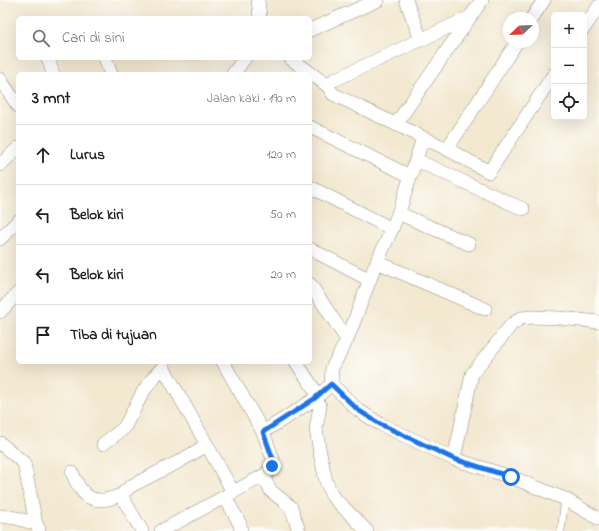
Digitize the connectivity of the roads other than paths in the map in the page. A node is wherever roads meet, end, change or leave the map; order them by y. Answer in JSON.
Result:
{"nodes":[{"id":1,"x":258,"y":0,"type":"edge"},
{"id":2,"x":378,"y":0,"type":"edge"},
{"id":3,"x":406,"y":0,"type":"edge"},
{"id":4,"x":482,"y":0,"type":"edge"},
{"id":5,"x":544,"y":0,"type":"edge"},
{"id":6,"x":599,"y":6,"type":"edge"},
{"id":7,"x":536,"y":12,"type":"edge"},
{"id":8,"x":260,"y":16,"type":"edge"},
{"id":9,"x":470,"y":17,"type":"junction"},
{"id":10,"x":587,"y":24,"type":"edge"},
{"id":11,"x":312,"y":29,"type":"edge"},
{"id":12,"x":421,"y":40,"type":"junction"},
{"id":13,"x":512,"y":48,"type":"edge"},
{"id":14,"x":49,"y":60,"type":"edge"},
{"id":15,"x":106,"y":60,"type":"edge"},
{"id":16,"x":244,"y":60,"type":"edge"},
{"id":17,"x":293,"y":60,"type":"edge"},
{"id":18,"x":52,"y":72,"type":"edge"},
{"id":19,"x":110,"y":72,"type":"edge"},
{"id":20,"x":234,"y":72,"type":"edge"},
{"id":21,"x":309,"y":72,"type":"edge"},
{"id":22,"x":312,"y":74,"type":"edge"},
{"id":23,"x":0,"y":79,"type":"edge"},
{"id":24,"x":551,"y":79,"type":"edge"},
{"id":25,"x":328,"y":86,"type":"junction"},
{"id":26,"x":16,"y":103,"type":"edge"},
{"id":27,"x":396,"y":124,"type":"junction"},
{"id":28,"x":312,"y":128,"type":"edge"},
{"id":29,"x":423,"y":138,"type":"junction"},
{"id":30,"x":16,"y":149,"type":"edge"},
{"id":31,"x":447,"y":149,"type":"junction"},
{"id":32,"x":16,"y":150,"type":"edge"},
{"id":33,"x":0,"y":155,"type":"edge"},
{"id":34,"x":416,"y":160,"type":"junction"},
{"id":35,"x":0,"y":165,"type":"edge"},
{"id":36,"x":410,"y":176,"type":"junction"},
{"id":37,"x":312,"y":188,"type":"edge"},
{"id":38,"x":523,"y":209,"type":"dead end"},
{"id":39,"x":398,"y":213,"type":"junction"},
{"id":40,"x":16,"y":223,"type":"edge"},
{"id":41,"x":392,"y":229,"type":"junction"},
{"id":42,"x":0,"y":239,"type":"edge"},
{"id":43,"x":469,"y":244,"type":"dead end"},
{"id":44,"x":312,"y":250,"type":"edge"},
{"id":45,"x":377,"y":262,"type":"junction"},
{"id":46,"x":370,"y":280,"type":"junction"},
{"id":47,"x":312,"y":287,"type":"edge"},
{"id":48,"x":16,"y":295,"type":"edge"},
{"id":49,"x":485,"y":309,"type":"dead end"},
{"id":50,"x":0,"y":312,"type":"edge"},
{"id":51,"x":599,"y":322,"type":"edge"},
{"id":52,"x":347,"y":340,"type":"junction"},
{"id":53,"x":224,"y":364,"type":"edge"},
{"id":54,"x":297,"y":364,"type":"edge"},
{"id":55,"x":331,"y":384,"type":"junction"},
{"id":56,"x":316,"y":397,"type":"junction"},
{"id":57,"x":263,"y":432,"type":"junction"},
{"id":58,"x":0,"y":443,"type":"edge"},
{"id":59,"x":103,"y":444,"type":"dead end"},
{"id":60,"x":207,"y":445,"type":"junction"},
{"id":61,"x":454,"y":459,"type":"junction"},
{"id":62,"x":72,"y":472,"type":"dead end"},
{"id":63,"x":263,"y":476,"type":"junction"},
{"id":64,"x":229,"y":494,"type":"junction"},
{"id":65,"x":121,"y":495,"type":"junction"},
{"id":66,"x":565,"y":499,"type":"junction"},
{"id":67,"x":0,"y":516,"type":"edge"},
{"id":68,"x":599,"y":519,"type":"edge"},
{"id":69,"x":38,"y":528,"type":"edge"},
{"id":70,"x":142,"y":531,"type":"edge"},
{"id":71,"x":161,"y":531,"type":"edge"},
{"id":72,"x":241,"y":531,"type":"edge"},
{"id":73,"x":299,"y":531,"type":"edge"},
{"id":74,"x":367,"y":531,"type":"edge"},
{"id":75,"x":561,"y":531,"type":"edge"}],
"edges":[{"from":1,"to":8,"type":"street"},
{"from":2,"to":11,"type":"street"},
{"from":3,"to":12,"type":"street"},
{"from":4,"to":9,"type":"street"},
{"from":5,"to":7,"type":"street"},
{"from":6,"to":10,"type":"street"},
{"from":9,"to":12,"type":"street"},
{"from":9,"to":27,"type":"street"},
{"from":12,"to":25,"type":"street"},
{"from":13,"to":31,"type":"street"},
{"from":14,"to":18,"type":"street"},
{"from":15,"to":19,"type":"street"},
{"from":16,"to":20,"type":"street"},
{"from":17,"to":21,"type":"street"},
{"from":22,"to":25,"type":"street"},
{"from":23,"to":26,"type":"street"},
{"from":24,"to":31,"type":"street"},
{"from":25,"to":27,"type":"street"},
{"from":27,"to":29,"type":"street"},
{"from":28,"to":36,"type":"street"},
{"from":29,"to":31,"type":"street"},
{"from":29,"to":34,"type":"street"},
{"from":30,"to":33,"type":"street"},
{"from":32,"to":35,"type":"street"},
{"from":34,"to":36,"type":"street"},
{"from":34,"to":38,"type":"street"},
{"from":36,"to":39,"type":"street"},
{"from":37,"to":41,"type":"street"},
{"from":39,"to":41,"type":"street"},
{"from":39,"to":43,"type":"street"},
{"from":40,"to":42,"type":"street"},
{"from":41,"to":45,"type":"street"},
{"from":44,"to":46,"type":"street"},
{"from":45,"to":46,"type":"street"},
{"from":45,"to":49,"type":"street"},
{"from":46,"to":52,"type":"street"},
{"from":47,"to":52,"type":"street"},
{"from":48,"to":50,"type":"street"},
{"from":51,"to":61,"type":"street"},
{"from":52,"to":55,"type":"street"},
{"from":53,"to":57,"type":"street"},
{"from":54,"to":56,"type":"street"},
{"from":55,"to":56,"type":"street"},
{"from":55,"to":61,"type":"street"},
{"from":56,"to":57,"type":"street"},
{"from":56,"to":74,"type":"street"},
{"from":57,"to":63,"type":"street"},
{"from":58,"to":69,"type":"street"},
{"from":59,"to":60,"type":"street"},
{"from":60,"to":64,"type":"street"},
{"from":60,"to":65,"type":"street"},
{"from":61,"to":66,"type":"street"},
{"from":62,"to":65,"type":"street"},
{"from":63,"to":64,"type":"street"},
{"from":63,"to":73,"type":"street"},
{"from":64,"to":71,"type":"street"},
{"from":64,"to":72,"type":"street"},
{"from":65,"to":70,"type":"street"},
{"from":66,"to":68,"type":"street"},
{"from":66,"to":75,"type":"lane"},
{"from":67,"to":69,"type":"street"}]}
